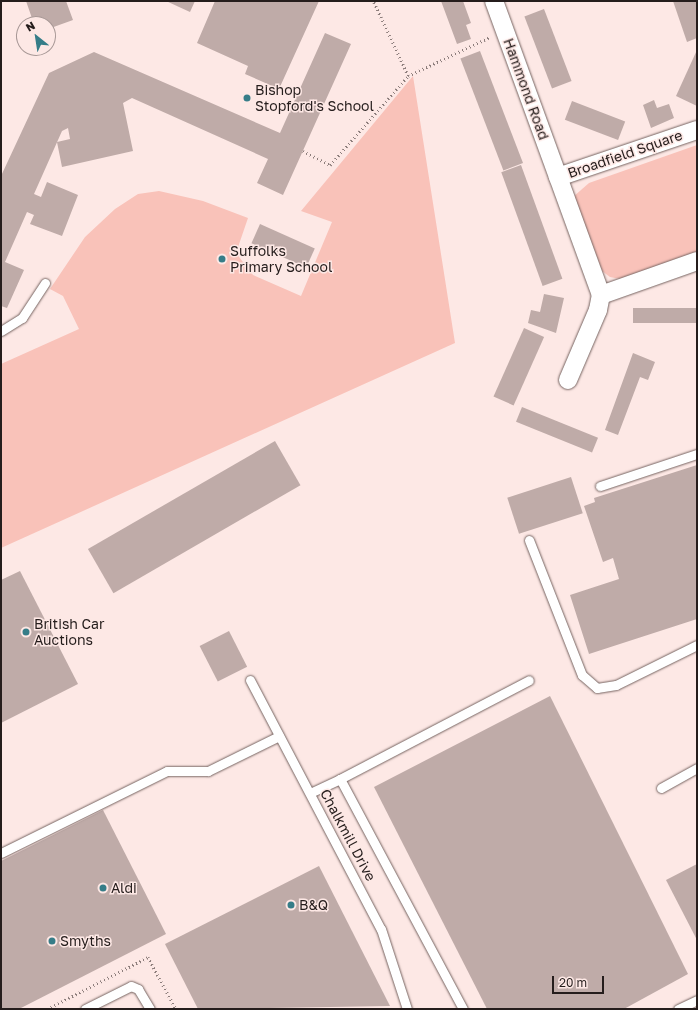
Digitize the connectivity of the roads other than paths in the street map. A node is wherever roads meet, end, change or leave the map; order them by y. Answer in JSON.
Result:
{"nodes":[{"id":1,"x":494,"y":1,"type":"edge"},
{"id":2,"x":697,"y":130,"type":"edge"},
{"id":3,"x":558,"y":177,"type":"junction"},
{"id":4,"x":697,"y":261,"type":"edge"},
{"id":5,"x":45,"y":283,"type":"dead end"},
{"id":6,"x":600,"y":295,"type":"junction"},
{"id":7,"x":1,"y":330,"type":"edge"},
{"id":8,"x":568,"y":380,"type":"dead end"},
{"id":9,"x":697,"y":454,"type":"edge"},
{"id":10,"x":600,"y":486,"type":"dead end"},
{"id":11,"x":529,"y":540,"type":"dead end"},
{"id":12,"x":697,"y":645,"type":"edge"},
{"id":13,"x":250,"y":680,"type":"dead end"},
{"id":14,"x":530,"y":680,"type":"dead end"},
{"id":15,"x":279,"y":736,"type":"junction"},
{"id":16,"x":697,"y":768,"type":"edge"},
{"id":17,"x":340,"y":779,"type":"junction"},
{"id":18,"x":660,"y":788,"type":"dead end"},
{"id":19,"x":310,"y":793,"type":"junction"},
{"id":20,"x":1,"y":853,"type":"edge"},
{"id":21,"x":697,"y":1000,"type":"edge"},
{"id":22,"x":85,"y":1009,"type":"edge"},
{"id":23,"x":150,"y":1009,"type":"edge"},
{"id":24,"x":407,"y":1009,"type":"edge"},
{"id":25,"x":463,"y":1009,"type":"edge"},
{"id":26,"x":678,"y":1009,"type":"edge"}],
"edges":[{"from":1,"to":3,"type":"street","name":"Hammond Road"},
{"from":2,"to":3,"type":"street","name":"Broadfield Square"},
{"from":3,"to":6,"type":"street","name":"Broadfield Square"},
{"from":4,"to":6,"type":"street"},
{"from":5,"to":7,"type":"lane"},
{"from":6,"to":8,"type":"street"},
{"from":9,"to":10,"type":"lane"},
{"from":11,"to":12,"type":"lane"},
{"from":13,"to":15,"type":"lane","name":"Chalkmill Drive"},
{"from":14,"to":17,"type":"lane"},
{"from":15,"to":19,"type":"lane","name":"Chalkmill Drive"},
{"from":15,"to":20,"type":"lane"},
{"from":16,"to":18,"type":"lane"},
{"from":17,"to":19,"type":"lane"},
{"from":17,"to":25,"type":"lane"},
{"from":19,"to":24,"type":"lane","name":"Chalkmill Drive"},
{"from":21,"to":26,"type":"lane"},
{"from":22,"to":23,"type":"lane"}]}
